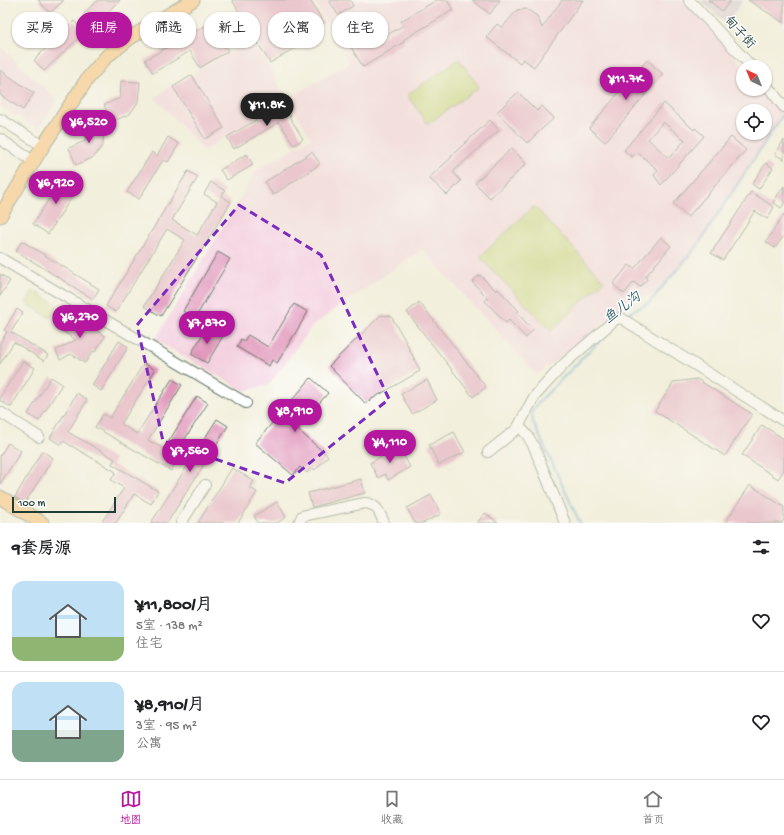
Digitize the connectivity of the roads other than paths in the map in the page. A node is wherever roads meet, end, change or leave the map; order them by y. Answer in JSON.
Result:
{"nodes":[{"id":1,"x":194,"y":0,"type":"edge"},
{"id":2,"x":689,"y":0,"type":"edge"},
{"id":3,"x":745,"y":60,"type":"edge"},
{"id":4,"x":772,"y":93,"type":"edge"},
{"id":5,"x":783,"y":106,"type":"edge"},
{"id":6,"x":0,"y":119,"type":"edge"},
{"id":7,"x":0,"y":139,"type":"edge"},
{"id":8,"x":42,"y":146,"type":"junction"},
{"id":9,"x":33,"y":161,"type":"junction"},
{"id":10,"x":0,"y":216,"type":"edge"},
{"id":11,"x":0,"y":258,"type":"edge"},
{"id":12,"x":246,"y":403,"type":"dead end"},
{"id":13,"x":0,"y":412,"type":"edge"},
{"id":14,"x":784,"y":421,"type":"edge"},
{"id":15,"x":519,"y":426,"type":"junction"},
{"id":16,"x":39,"y":437,"type":"dead end"},
{"id":17,"x":488,"y":452,"type":"dead end"},
{"id":18,"x":205,"y":485,"type":"dead end"},
{"id":19,"x":0,"y":497,"type":"edge"},
{"id":20,"x":42,"y":523,"type":"edge"},
{"id":21,"x":181,"y":523,"type":"edge"},
{"id":22,"x":299,"y":523,"type":"edge"},
{"id":23,"x":384,"y":523,"type":"edge"},
{"id":24,"x":565,"y":523,"type":"edge"}],
"edges":[{"from":1,"to":8,"type":"main road"},
{"from":2,"to":3,"type":"street","name":"甸子街"},
{"from":4,"to":5,"type":"street"},
{"from":6,"to":8,"type":"street"},
{"from":7,"to":9,"type":"street"},
{"from":8,"to":9,"type":"main road"},
{"from":9,"to":10,"type":"main road"},
{"from":11,"to":12,"type":"street"},
{"from":13,"to":16,"type":"street"},
{"from":14,"to":15,"type":"street"},
{"from":15,"to":17,"type":"street"},
{"from":15,"to":24,"type":"street"},
{"from":18,"to":21,"type":"street"},
{"from":19,"to":20,"type":"main road"},
{"from":22,"to":23,"type":"street"}]}
